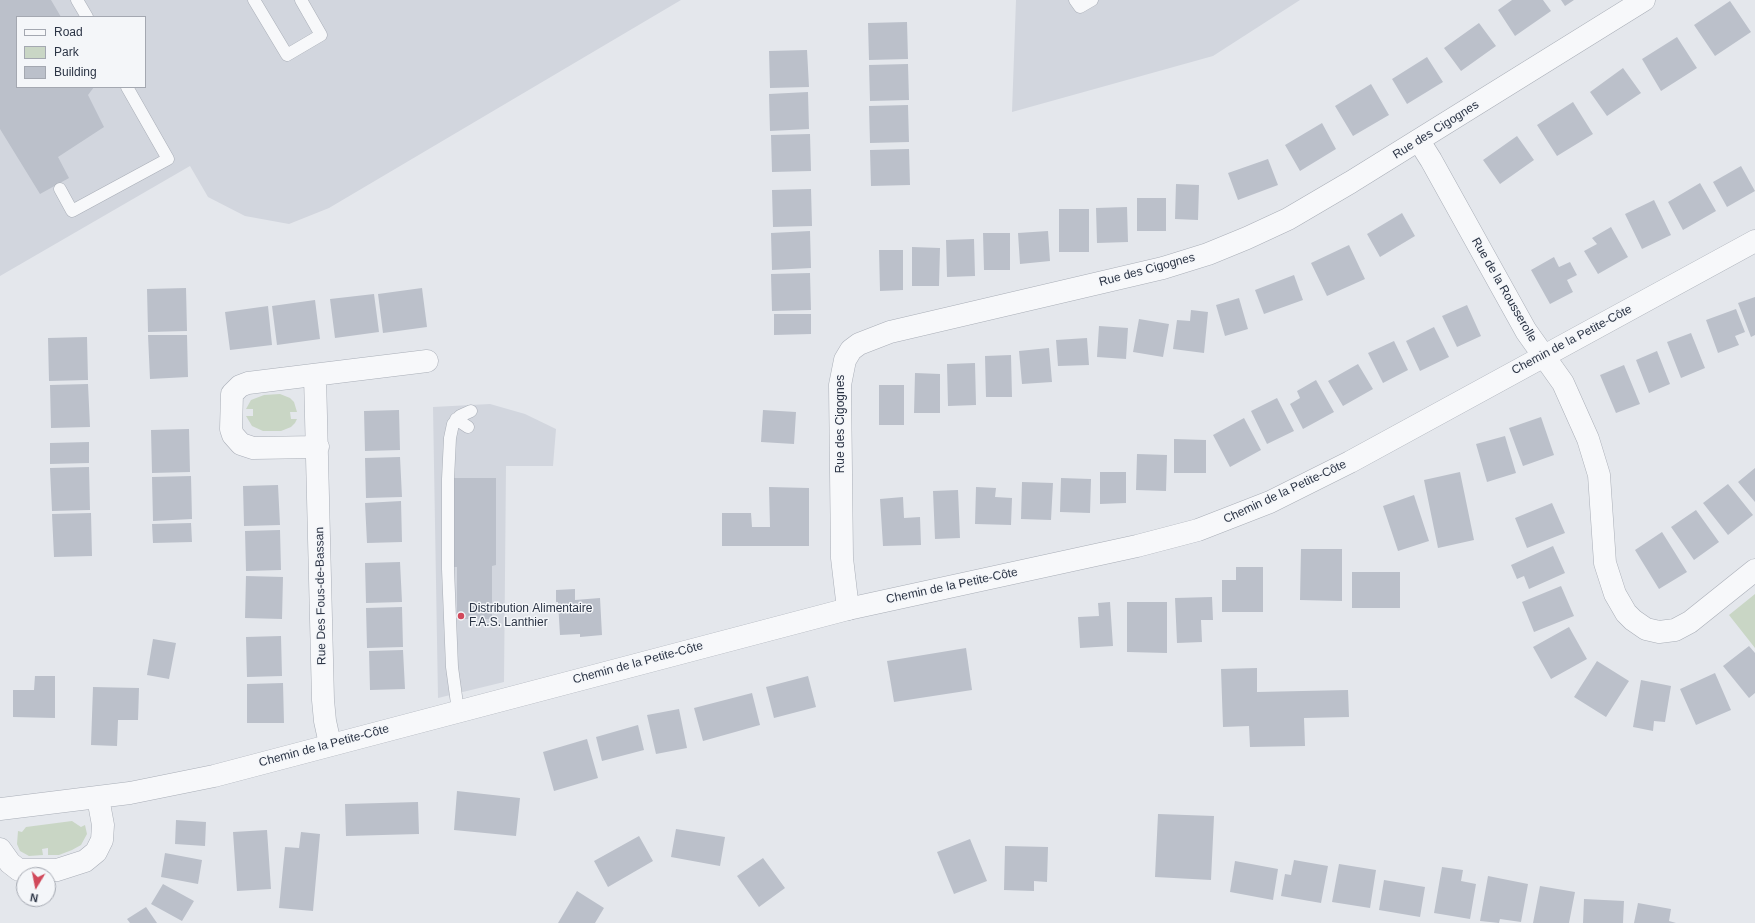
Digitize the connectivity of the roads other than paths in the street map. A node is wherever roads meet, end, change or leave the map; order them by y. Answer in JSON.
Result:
{"nodes":[{"id":1,"x":77,"y":0,"type":"edge"},
{"id":2,"x":254,"y":0,"type":"edge"},
{"id":3,"x":301,"y":0,"type":"edge"},
{"id":4,"x":1075,"y":0,"type":"edge"},
{"id":5,"x":1092,"y":0,"type":"edge"},
{"id":6,"x":1644,"y":0,"type":"edge"},
{"id":7,"x":85,"y":16,"type":"edge"},
{"id":8,"x":128,"y":88,"type":"edge"},
{"id":9,"x":1419,"y":141,"type":"junction"},
{"id":10,"x":60,"y":190,"type":"dead end"},
{"id":11,"x":1755,"y":241,"type":"edge"},
{"id":12,"x":1544,"y":356,"type":"junction"},
{"id":13,"x":427,"y":361,"type":"dead end"},
{"id":14,"x":315,"y":376,"type":"junction"},
{"id":15,"x":471,"y":411,"type":"dead end"},
{"id":16,"x":456,"y":419,"type":"junction"},
{"id":17,"x":468,"y":427,"type":"dead end"},
{"id":18,"x":318,"y":447,"type":"junction"},
{"id":19,"x":1755,"y":570,"type":"edge"},
{"id":20,"x":848,"y":609,"type":"junction"},
{"id":21,"x":458,"y":710,"type":"junction"},
{"id":22,"x":330,"y":744,"type":"junction"},
{"id":23,"x":98,"y":798,"type":"junction"},
{"id":24,"x":0,"y":809,"type":"edge"},
{"id":25,"x":0,"y":849,"type":"edge"}],
"edges":[{"from":1,"to":7,"type":"lane"},
{"from":2,"to":3,"type":"lane"},
{"from":4,"to":5,"type":"lane"},
{"from":6,"to":9,"type":"street","name":"Rue des Cigognes"},
{"from":8,"to":10,"type":"lane"},
{"from":9,"to":12,"type":"street","name":"Rue de la Rousserolle"},
{"from":9,"to":20,"type":"street","name":"Rue des Cigognes"},
{"from":11,"to":12,"type":"street","name":"Chemin de la Petite-Côte"},
{"from":12,"to":19,"type":"street","name":"Rue de la Rousserolle"},
{"from":12,"to":20,"type":"street","name":"Chemin de la Petite-Côte"},
{"from":13,"to":14,"type":"street"},
{"from":14,"to":18,"type":"street","name":"Rue Des Fous-de-Bassan"},
{"from":14,"to":18,"type":"street"},
{"from":15,"to":16,"type":"lane"},
{"from":16,"to":17,"type":"lane"},
{"from":16,"to":21,"type":"lane"},
{"from":18,"to":22,"type":"street","name":"Rue Des Fous-de-Bassan"},
{"from":20,"to":21,"type":"street","name":"Chemin de la Petite-Côte"},
{"from":21,"to":22,"type":"street","name":"Chemin de la Petite-Côte"},
{"from":22,"to":23,"type":"street","name":"Chemin de la Petite-Côte"},
{"from":23,"to":24,"type":"street","name":"Chemin de la Petite-Côte"},
{"from":23,"to":25,"type":"street"}]}
